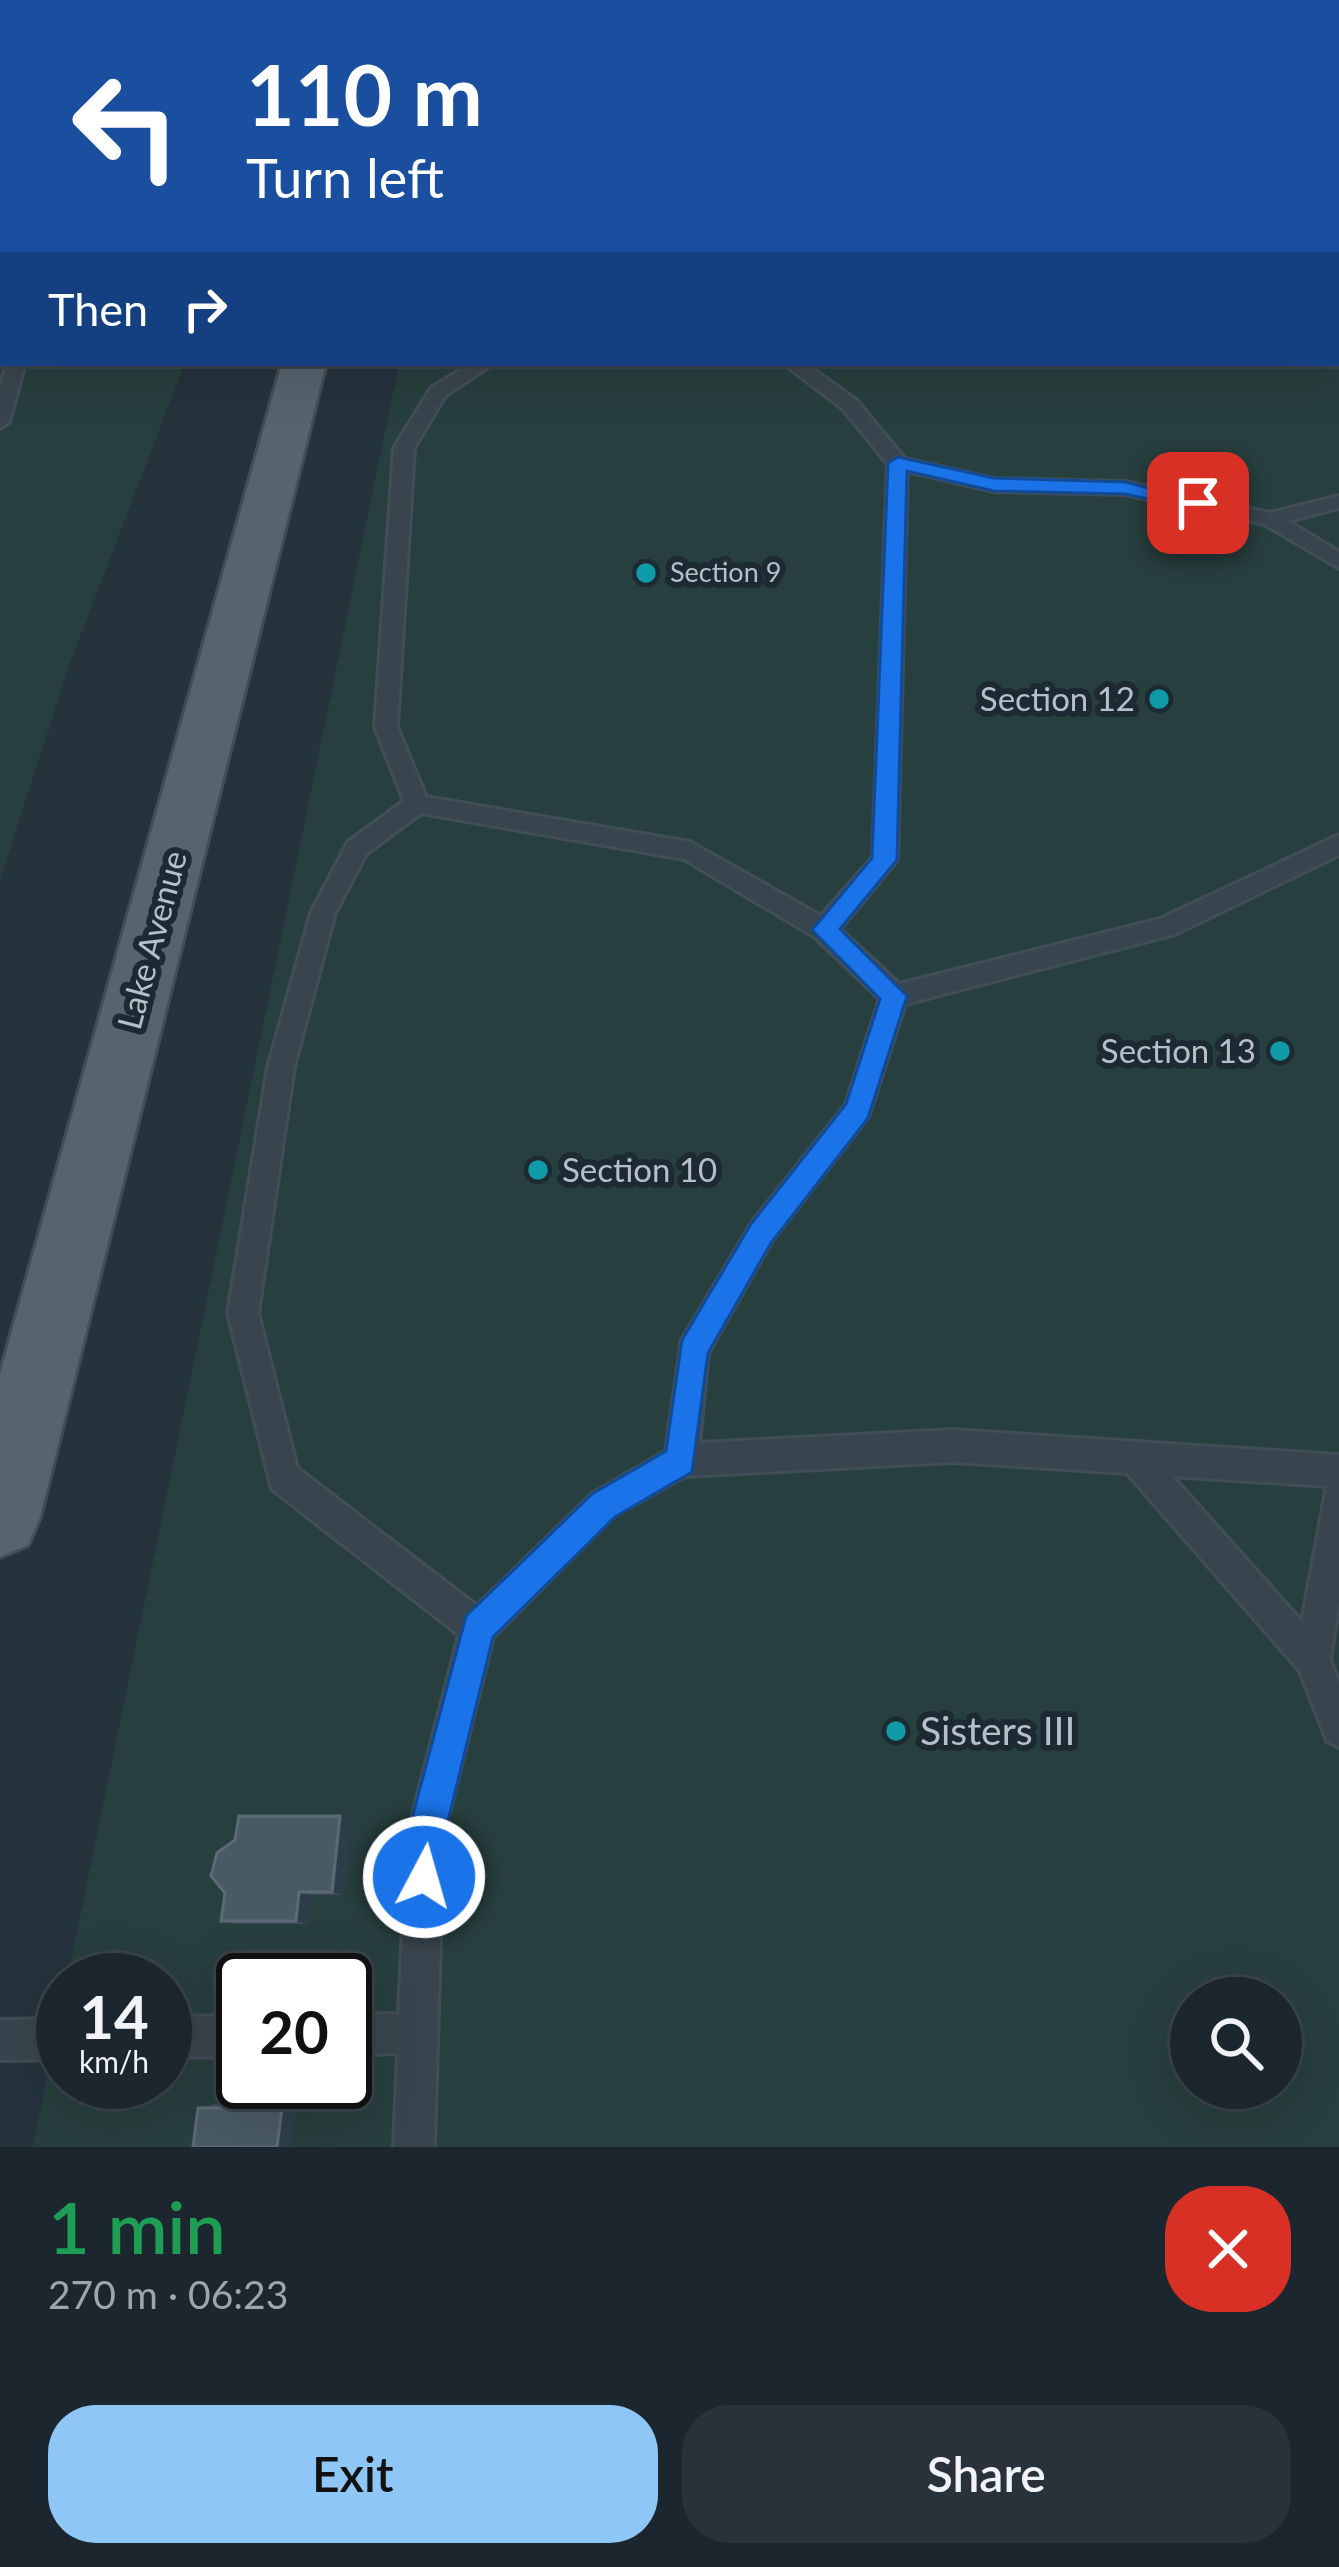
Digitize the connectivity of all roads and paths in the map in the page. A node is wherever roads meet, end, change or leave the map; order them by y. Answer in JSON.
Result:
{"nodes":[{"id":1,"x":15,"y":366,"type":"edge"},
{"id":2,"x":303,"y":366,"type":"edge"},
{"id":3,"x":480,"y":366,"type":"edge"},
{"id":4,"x":796,"y":366,"type":"edge"},
{"id":5,"x":0,"y":422,"type":"edge"},
{"id":6,"x":898,"y":463,"type":"junction"},
{"id":7,"x":1339,"y":502,"type":"edge"},
{"id":8,"x":1270,"y":519,"type":"junction"},
{"id":9,"x":1339,"y":561,"type":"edge"},
{"id":10,"x":418,"y":804,"type":"junction"},
{"id":11,"x":1339,"y":844,"type":"edge"},
{"id":12,"x":824,"y":930,"type":"junction"},
{"id":13,"x":894,"y":996,"type":"junction"},
{"id":14,"x":681,"y":1460,"type":"junction"},
{"id":15,"x":1137,"y":1460,"type":"junction"},
{"id":16,"x":1339,"y":1471,"type":"edge"},
{"id":17,"x":1339,"y":1496,"type":"edge"},
{"id":18,"x":0,"y":1517,"type":"edge"},
{"id":19,"x":478,"y":1628,"type":"junction"},
{"id":20,"x":1313,"y":1660,"type":"junction"},
{"id":21,"x":1339,"y":1729,"type":"edge"},
{"id":22,"x":418,"y":2033,"type":"junction"},
{"id":23,"x":372,"y":2034,"type":"edge"},
{"id":24,"x":36,"y":2039,"type":"edge"},
{"id":25,"x":0,"y":2040,"type":"edge"},
{"id":26,"x":414,"y":2147,"type":"edge"}],
"edges":[{"from":1,"to":5,"type":"lane"},
{"from":2,"to":18,"type":"main road","name":"Lake Avenue"},
{"from":3,"to":10,"type":"lane"},
{"from":4,"to":6,"type":"lane"},
{"from":6,"to":8,"type":"lane"},
{"from":6,"to":12,"type":"lane"},
{"from":7,"to":8,"type":"lane"},
{"from":8,"to":9,"type":"lane"},
{"from":10,"to":12,"type":"lane"},
{"from":10,"to":19,"type":"lane"},
{"from":11,"to":13,"type":"lane"},
{"from":12,"to":13,"type":"lane"},
{"from":13,"to":14,"type":"lane"},
{"from":14,"to":15,"type":"lane"},
{"from":14,"to":19,"type":"lane"},
{"from":15,"to":16,"type":"lane"},
{"from":15,"to":20,"type":"lane"},
{"from":17,"to":20,"type":"lane"},
{"from":19,"to":22,"type":"lane"},
{"from":20,"to":21,"type":"lane"},
{"from":22,"to":23,"type":"lane"},
{"from":22,"to":26,"type":"lane"},
{"from":24,"to":25,"type":"lane"}]}
